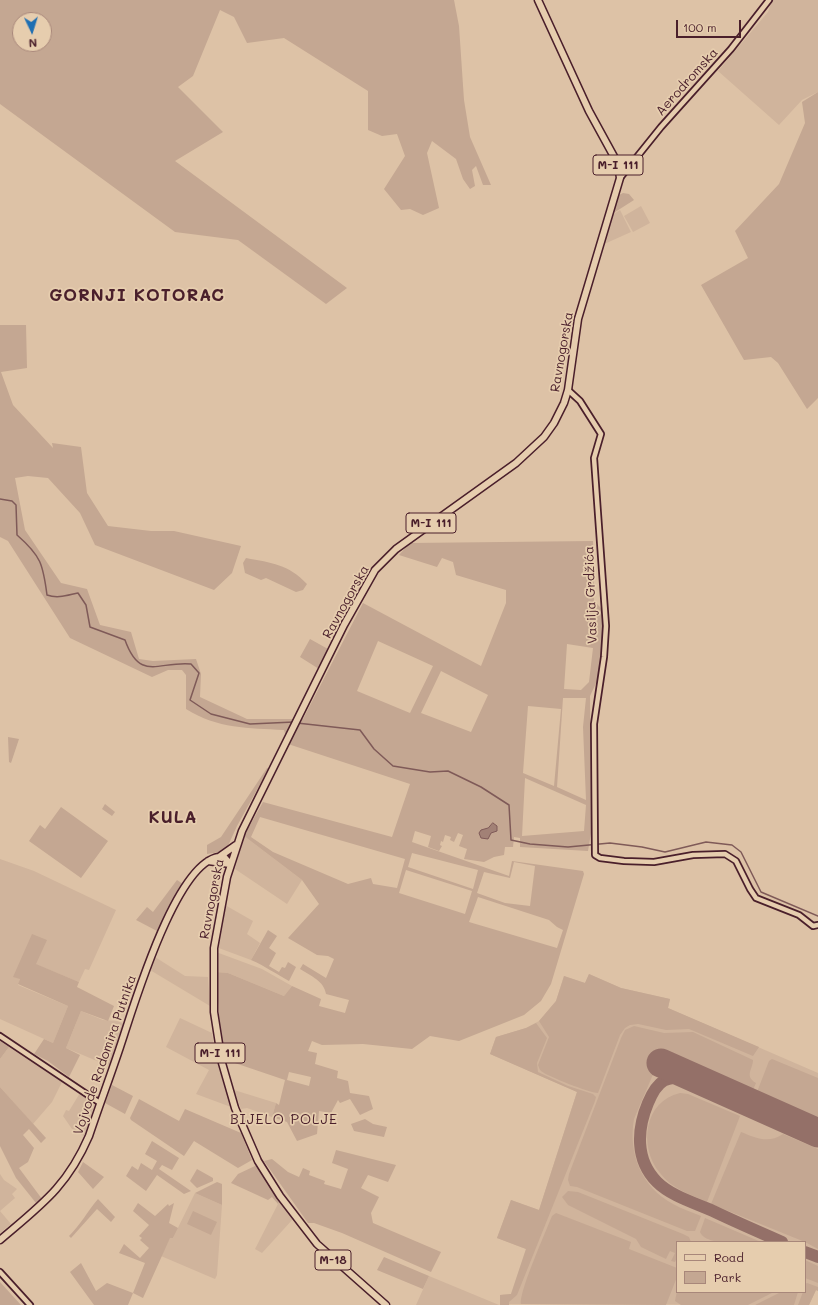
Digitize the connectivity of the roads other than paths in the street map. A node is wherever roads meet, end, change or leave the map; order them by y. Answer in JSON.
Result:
{"nodes":[{"id":1,"x":538,"y":0,"type":"edge"},
{"id":2,"x":769,"y":0,"type":"edge"},
{"id":3,"x":620,"y":178,"type":"junction"},
{"id":4,"x":568,"y":390,"type":"junction"},
{"id":5,"x":236,"y":844,"type":"junction"},
{"id":6,"x":219,"y":857,"type":"junction"},
{"id":7,"x":209,"y":861,"type":"junction"},
{"id":8,"x":230,"y":864,"type":"junction"},
{"id":9,"x":227,"y":877,"type":"junction"},
{"id":10,"x":817,"y":925,"type":"edge"},
{"id":11,"x":0,"y":1036,"type":"edge"},
{"id":12,"x":100,"y":1103,"type":"junction"},
{"id":13,"x":293,"y":1214,"type":"joint"},
{"id":14,"x":0,"y":1240,"type":"edge"},
{"id":15,"x":0,"y":1272,"type":"edge"},
{"id":16,"x":30,"y":1305,"type":"edge"},
{"id":17,"x":386,"y":1305,"type":"edge"}],
"edges":[{"from":1,"to":3,"type":"main road","number":"M-I 111"},
{"from":2,"to":3,"type":"street","name":"Aerodromska"},
{"from":3,"to":4,"type":"main road","name":"Ravnogorska","number":"M-I 111"},
{"from":4,"to":5,"type":"main road","name":"Ravnogorska","number":"M-I 111"},
{"from":4,"to":10,"type":"street","name":"Vasilja Grdžića"},
{"from":5,"to":6,"type":"main road"},
{"from":5,"to":8,"type":"main road","name":"Ravnogorska","number":"M-I 111"},
{"from":6,"to":7,"type":"main road"},
{"from":6,"to":8,"type":"main road"},
{"from":7,"to":8,"type":"main road"},
{"from":7,"to":9,"type":"main road"},
{"from":7,"to":12,"type":"main road","name":"Vojvode Radomira Putnika"},
{"from":8,"to":9,"type":"main road","name":"Ravnogorska","number":"M-I 111"},
{"from":9,"to":13,"type":"main road","name":"Ravnogorska","number":"M-I 111"},
{"from":11,"to":12,"type":"street"},
{"from":12,"to":14,"type":"main road","name":"Vojvode Radomira Putnika"},
{"from":13,"to":17,"type":"main road","number":"M-18"},
{"from":15,"to":16,"type":"street"}]}
